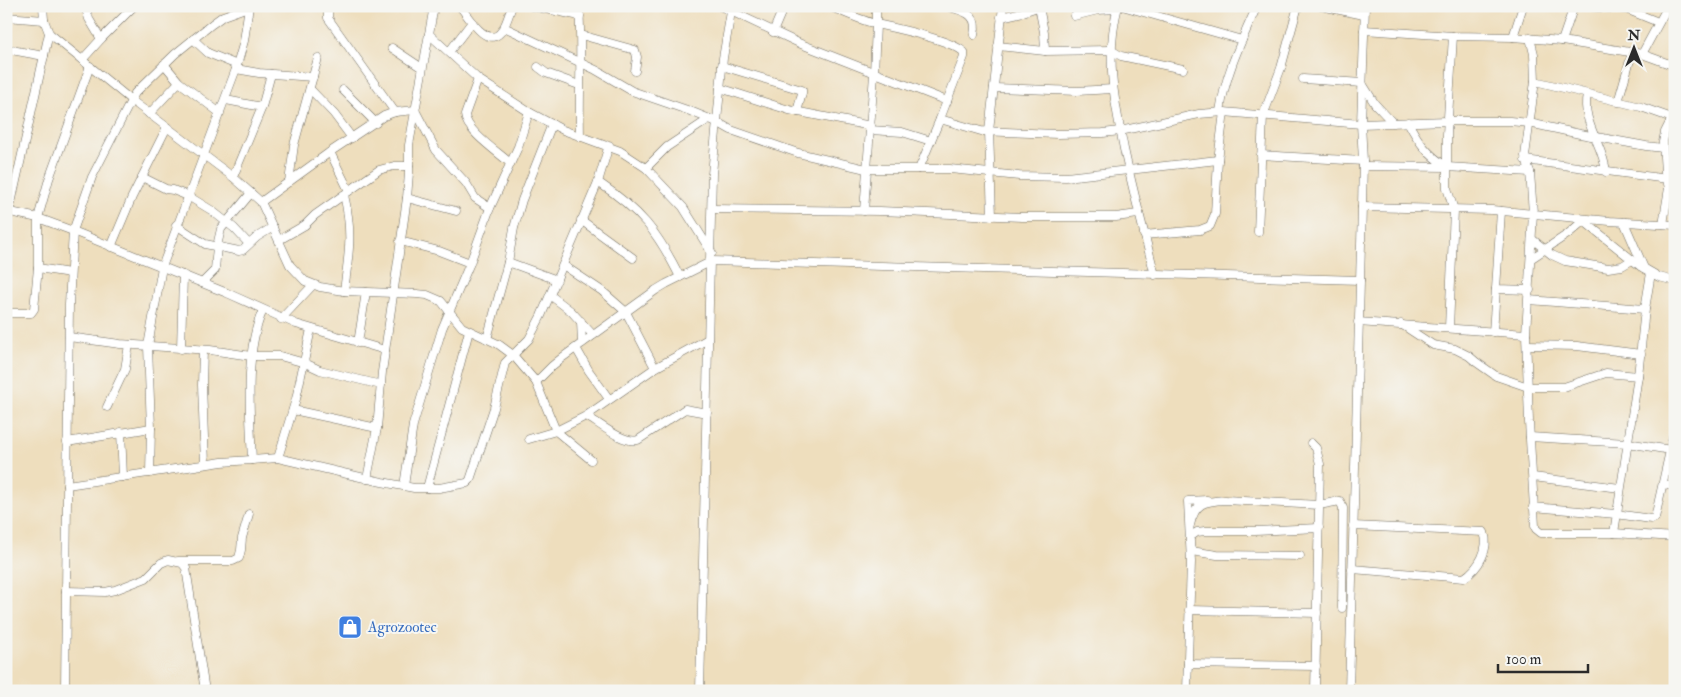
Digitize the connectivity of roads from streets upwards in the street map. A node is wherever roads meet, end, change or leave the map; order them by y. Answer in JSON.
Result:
{"nodes":[{"id":1,"x":42,"y":6,"type":"edge"},
{"id":2,"x":85,"y":6,"type":"edge"},
{"id":3,"x":328,"y":6,"type":"edge"},
{"id":4,"x":419,"y":6,"type":"edge"},
{"id":5,"x":512,"y":6,"type":"edge"},
{"id":6,"x":532,"y":6,"type":"edge"},
{"id":7,"x":579,"y":6,"type":"edge"},
{"id":8,"x":720,"y":6,"type":"edge"},
{"id":9,"x":784,"y":6,"type":"edge"},
{"id":10,"x":829,"y":6,"type":"edge"},
{"id":11,"x":876,"y":6,"type":"edge"},
{"id":12,"x":947,"y":6,"type":"edge"},
{"id":13,"x":1003,"y":6,"type":"edge"},
{"id":14,"x":1257,"y":6,"type":"edge"},
{"id":15,"x":1298,"y":6,"type":"edge"},
{"id":16,"x":1321,"y":6,"type":"edge"},
{"id":17,"x":1523,"y":6,"type":"edge"},
{"id":18,"x":1574,"y":6,"type":"edge"},
{"id":19,"x":1585,"y":6,"type":"edge"},
{"id":20,"x":1668,"y":6,"type":"edge"},
{"id":21,"x":132,"y":7,"type":"edge"},
{"id":22,"x":249,"y":7,"type":"edge"},
{"id":23,"x":1040,"y":7,"type":"edge"},
{"id":24,"x":1119,"y":7,"type":"edge"},
{"id":25,"x":433,"y":8,"type":"edge"},
{"id":26,"x":464,"y":8,"type":"edge"},
{"id":27,"x":1626,"y":8,"type":"edge"},
{"id":28,"x":732,"y":9,"type":"edge"},
{"id":29,"x":841,"y":9,"type":"edge"},
{"id":30,"x":1365,"y":10,"type":"edge"},
{"id":31,"x":580,"y":16,"type":"junction"},
{"id":32,"x":1001,"y":16,"type":"junction"},
{"id":33,"x":1074,"y":16,"type":"dead end"},
{"id":34,"x":6,"y":17,"type":"edge"},
{"id":35,"x":44,"y":20,"type":"junction"},
{"id":36,"x":472,"y":22,"type":"junction"},
{"id":37,"x":1658,"y":22,"type":"junction"},
{"id":38,"x":876,"y":24,"type":"junction"},
{"id":39,"x":504,"y":27,"type":"junction"},
{"id":40,"x":1364,"y":30,"type":"junction"},
{"id":41,"x":773,"y":32,"type":"junction"},
{"id":42,"x":49,"y":33,"type":"junction"},
{"id":43,"x":428,"y":34,"type":"junction"},
{"id":44,"x":581,"y":35,"type":"junction"},
{"id":45,"x":974,"y":35,"type":"dead end"},
{"id":46,"x":1453,"y":36,"type":"junction"},
{"id":47,"x":1513,"y":37,"type":"junction"},
{"id":48,"x":1530,"y":38,"type":"junction"},
{"id":49,"x":100,"y":39,"type":"junction"},
{"id":50,"x":193,"y":39,"type":"junction"},
{"id":51,"x":1242,"y":40,"type":"junction"},
{"id":52,"x":1562,"y":41,"type":"junction"},
{"id":53,"x":998,"y":46,"type":"junction"},
{"id":54,"x":392,"y":48,"type":"dead end"},
{"id":55,"x":6,"y":49,"type":"edge"},
{"id":56,"x":1111,"y":50,"type":"junction"},
{"id":57,"x":1045,"y":51,"type":"junction"},
{"id":58,"x":448,"y":52,"type":"junction"},
{"id":59,"x":1632,"y":53,"type":"junction"},
{"id":60,"x":1642,"y":54,"type":"junction"},
{"id":61,"x":44,"y":56,"type":"junction"},
{"id":62,"x":318,"y":58,"type":"dead end"},
{"id":63,"x":82,"y":60,"type":"junction"},
{"id":64,"x":580,"y":63,"type":"junction"},
{"id":65,"x":164,"y":64,"type":"junction"},
{"id":66,"x":90,"y":66,"type":"junction"},
{"id":67,"x":722,"y":66,"type":"junction"},
{"id":68,"x":1675,"y":66,"type":"edge"},
{"id":69,"x":237,"y":67,"type":"junction"},
{"id":70,"x":538,"y":67,"type":"dead end"},
{"id":71,"x":422,"y":68,"type":"junction"},
{"id":72,"x":1183,"y":69,"type":"dead end"},
{"id":73,"x":635,"y":71,"type":"dead end"},
{"id":74,"x":271,"y":74,"type":"junction"},
{"id":75,"x":874,"y":74,"type":"junction"},
{"id":76,"x":313,"y":76,"type":"junction"},
{"id":77,"x":478,"y":79,"type":"junction"},
{"id":78,"x":1303,"y":79,"type":"dead end"},
{"id":79,"x":1535,"y":81,"type":"junction"},
{"id":80,"x":179,"y":82,"type":"junction"},
{"id":81,"x":1362,"y":82,"type":"junction"},
{"id":82,"x":579,"y":85,"type":"junction"},
{"id":83,"x":720,"y":88,"type":"junction"},
{"id":84,"x":994,"y":88,"type":"junction"},
{"id":85,"x":310,"y":89,"type":"junction"},
{"id":86,"x":1112,"y":89,"type":"junction"},
{"id":87,"x":343,"y":90,"type":"dead end"},
{"id":88,"x":1587,"y":95,"type":"junction"},
{"id":89,"x":131,"y":100,"type":"junction"},
{"id":90,"x":226,"y":100,"type":"junction"},
{"id":91,"x":947,"y":101,"type":"junction"},
{"id":92,"x":1618,"y":102,"type":"junction"},
{"id":93,"x":262,"y":107,"type":"junction"},
{"id":94,"x":415,"y":110,"type":"junction"},
{"id":95,"x":396,"y":112,"type":"junction"},
{"id":96,"x":529,"y":112,"type":"junction"},
{"id":97,"x":798,"y":112,"type":"junction"},
{"id":98,"x":1222,"y":112,"type":"junction"},
{"id":99,"x":220,"y":113,"type":"junction"},
{"id":100,"x":149,"y":114,"type":"junction"},
{"id":101,"x":1673,"y":115,"type":"edge"},
{"id":102,"x":1263,"y":116,"type":"junction"},
{"id":103,"x":709,"y":119,"type":"junction"},
{"id":104,"x":940,"y":119,"type":"junction"},
{"id":105,"x":1447,"y":120,"type":"junction"},
{"id":106,"x":717,"y":122,"type":"junction"},
{"id":107,"x":1408,"y":122,"type":"junction"},
{"id":108,"x":376,"y":123,"type":"junction"},
{"id":109,"x":1393,"y":123,"type":"junction"},
{"id":110,"x":1529,"y":123,"type":"junction"},
{"id":111,"x":552,"y":124,"type":"junction"},
{"id":112,"x":1361,"y":124,"type":"junction"},
{"id":113,"x":167,"y":127,"type":"junction"},
{"id":114,"x":871,"y":128,"type":"junction"},
{"id":115,"x":989,"y":131,"type":"junction"},
{"id":116,"x":1120,"y":131,"type":"junction"},
{"id":117,"x":1594,"y":136,"type":"junction"},
{"id":118,"x":580,"y":137,"type":"junction"},
{"id":119,"x":352,"y":138,"type":"junction"},
{"id":120,"x":930,"y":141,"type":"junction"},
{"id":121,"x":608,"y":145,"type":"junction"},
{"id":122,"x":1663,"y":148,"type":"junction"},
{"id":123,"x":330,"y":152,"type":"junction"},
{"id":124,"x":203,"y":155,"type":"junction"},
{"id":125,"x":1262,"y":155,"type":"junction"},
{"id":126,"x":1218,"y":160,"type":"junction"},
{"id":127,"x":1525,"y":160,"type":"junction"},
{"id":128,"x":510,"y":163,"type":"junction"},
{"id":129,"x":1363,"y":164,"type":"junction"},
{"id":130,"x":409,"y":166,"type":"junction"},
{"id":131,"x":1447,"y":167,"type":"junction"},
{"id":132,"x":646,"y":168,"type":"junction"},
{"id":133,"x":918,"y":168,"type":"junction"},
{"id":134,"x":866,"y":169,"type":"junction"},
{"id":135,"x":1128,"y":169,"type":"junction"},
{"id":136,"x":990,"y":172,"type":"junction"},
{"id":137,"x":1530,"y":172,"type":"junction"},
{"id":138,"x":1606,"y":172,"type":"junction"},
{"id":139,"x":142,"y":177,"type":"junction"},
{"id":140,"x":233,"y":177,"type":"junction"},
{"id":141,"x":1671,"y":179,"type":"edge"},
{"id":142,"x":288,"y":182,"type":"junction"},
{"id":143,"x":598,"y":182,"type":"junction"},
{"id":144,"x":1669,"y":188,"type":"junction"},
{"id":145,"x":251,"y":193,"type":"junction"},
{"id":146,"x":347,"y":193,"type":"junction"},
{"id":147,"x":188,"y":196,"type":"junction"},
{"id":148,"x":407,"y":198,"type":"junction"},
{"id":149,"x":261,"y":202,"type":"junction"},
{"id":150,"x":1675,"y":202,"type":"edge"},
{"id":151,"x":1362,"y":207,"type":"junction"},
{"id":152,"x":490,"y":208,"type":"junction"},
{"id":153,"x":712,"y":209,"type":"junction"},
{"id":154,"x":1454,"y":210,"type":"junction"},
{"id":155,"x":8,"y":211,"type":"edge"},
{"id":156,"x":456,"y":211,"type":"dead end"},
{"id":157,"x":864,"y":211,"type":"junction"},
{"id":158,"x":1500,"y":211,"type":"junction"},
{"id":159,"x":1534,"y":213,"type":"junction"},
{"id":160,"x":1138,"y":214,"type":"junction"},
{"id":161,"x":992,"y":216,"type":"junction"},
{"id":162,"x":38,"y":218,"type":"junction"},
{"id":163,"x":581,"y":220,"type":"junction"},
{"id":164,"x":1582,"y":220,"type":"junction"},
{"id":165,"x":228,"y":222,"type":"junction"},
{"id":166,"x":1624,"y":222,"type":"junction"},
{"id":167,"x":1663,"y":224,"type":"junction"},
{"id":168,"x":176,"y":225,"type":"junction"},
{"id":169,"x":1675,"y":225,"type":"edge"},
{"id":170,"x":6,"y":226,"type":"edge"},
{"id":171,"x":273,"y":226,"type":"junction"},
{"id":172,"x":73,"y":231,"type":"junction"},
{"id":173,"x":1258,"y":232,"type":"dead end"},
{"id":174,"x":1144,"y":235,"type":"junction"},
{"id":175,"x":1532,"y":239,"type":"junction"},
{"id":176,"x":279,"y":240,"type":"junction"},
{"id":177,"x":400,"y":241,"type":"junction"},
{"id":178,"x":249,"y":244,"type":"junction"},
{"id":179,"x":217,"y":246,"type":"junction"},
{"id":180,"x":111,"y":247,"type":"junction"},
{"id":181,"x":1545,"y":250,"type":"junction"},
{"id":182,"x":712,"y":257,"type":"junction"},
{"id":183,"x":632,"y":258,"type":"dead end"},
{"id":184,"x":1532,"y":258,"type":"junction"},
{"id":185,"x":1632,"y":260,"type":"junction"},
{"id":186,"x":470,"y":262,"type":"junction"},
{"id":187,"x":508,"y":262,"type":"junction"},
{"id":188,"x":563,"y":265,"type":"junction"},
{"id":189,"x":162,"y":267,"type":"junction"},
{"id":190,"x":38,"y":268,"type":"junction"},
{"id":191,"x":1648,"y":271,"type":"junction"},
{"id":192,"x":70,"y":272,"type":"junction"},
{"id":193,"x":1156,"y":274,"type":"junction"},
{"id":194,"x":183,"y":275,"type":"junction"},
{"id":195,"x":680,"y":277,"type":"junction"},
{"id":196,"x":557,"y":280,"type":"junction"},
{"id":197,"x":1360,"y":280,"type":"junction"},
{"id":198,"x":1675,"y":281,"type":"edge"},
{"id":199,"x":202,"y":284,"type":"junction"},
{"id":200,"x":313,"y":285,"type":"junction"},
{"id":201,"x":1496,"y":289,"type":"junction"},
{"id":202,"x":1530,"y":290,"type":"junction"},
{"id":203,"x":344,"y":291,"type":"junction"},
{"id":204,"x":366,"y":292,"type":"junction"},
{"id":205,"x":393,"y":292,"type":"junction"},
{"id":206,"x":550,"y":295,"type":"junction"},
{"id":207,"x":1529,"y":300,"type":"junction"},
{"id":208,"x":1645,"y":309,"type":"junction"},
{"id":209,"x":263,"y":310,"type":"junction"},
{"id":210,"x":450,"y":312,"type":"junction"},
{"id":211,"x":626,"y":312,"type":"junction"},
{"id":212,"x":6,"y":313,"type":"edge"},
{"id":213,"x":281,"y":318,"type":"junction"},
{"id":214,"x":581,"y":321,"type":"junction"},
{"id":215,"x":1358,"y":322,"type":"junction"},
{"id":216,"x":1401,"y":324,"type":"junction"},
{"id":217,"x":1449,"y":328,"type":"junction"},
{"id":218,"x":311,"y":330,"type":"junction"},
{"id":219,"x":469,"y":331,"type":"junction"},
{"id":220,"x":1493,"y":332,"type":"junction"},
{"id":221,"x":592,"y":334,"type":"junction"},
{"id":222,"x":1526,"y":334,"type":"junction"},
{"id":223,"x":69,"y":337,"type":"junction"},
{"id":224,"x":487,"y":339,"type":"junction"},
{"id":225,"x":708,"y":339,"type":"junction"},
{"id":226,"x":358,"y":343,"type":"junction"},
{"id":227,"x":129,"y":345,"type":"junction"},
{"id":228,"x":1527,"y":345,"type":"junction"},
{"id":229,"x":148,"y":346,"type":"junction"},
{"id":230,"x":579,"y":346,"type":"junction"},
{"id":231,"x":181,"y":349,"type":"junction"},
{"id":232,"x":203,"y":350,"type":"junction"},
{"id":233,"x":385,"y":350,"type":"junction"},
{"id":234,"x":1640,"y":354,"type":"junction"},
{"id":235,"x":513,"y":355,"type":"junction"},
{"id":236,"x":251,"y":356,"type":"junction"},
{"id":237,"x":305,"y":362,"type":"junction"},
{"id":238,"x":654,"y":368,"type":"junction"},
{"id":239,"x":1638,"y":376,"type":"junction"},
{"id":240,"x":536,"y":382,"type":"junction"},
{"id":241,"x":380,"y":385,"type":"junction"},
{"id":242,"x":1528,"y":387,"type":"junction"},
{"id":243,"x":609,"y":399,"type":"junction"},
{"id":244,"x":107,"y":407,"type":"dead end"},
{"id":245,"x":293,"y":410,"type":"junction"},
{"id":246,"x":707,"y":413,"type":"junction"},
{"id":247,"x":586,"y":416,"type":"junction"},
{"id":248,"x":151,"y":428,"type":"junction"},
{"id":249,"x":377,"y":428,"type":"junction"},
{"id":250,"x":1675,"y":428,"type":"edge"},
{"id":251,"x":556,"y":431,"type":"junction"},
{"id":252,"x":121,"y":432,"type":"junction"},
{"id":253,"x":1530,"y":437,"type":"junction"},
{"id":254,"x":529,"y":439,"type":"dead end"},
{"id":255,"x":67,"y":442,"type":"junction"},
{"id":256,"x":1627,"y":442,"type":"junction"},
{"id":257,"x":1311,"y":443,"type":"dead end"},
{"id":258,"x":1671,"y":450,"type":"junction"},
{"id":259,"x":278,"y":458,"type":"junction"},
{"id":260,"x":252,"y":460,"type":"junction"},
{"id":261,"x":591,"y":460,"type":"dead end"},
{"id":262,"x":205,"y":464,"type":"junction"},
{"id":263,"x":150,"y":473,"type":"junction"},
{"id":264,"x":124,"y":477,"type":"junction"},
{"id":265,"x":1532,"y":477,"type":"junction"},
{"id":266,"x":367,"y":479,"type":"junction"},
{"id":267,"x":1664,"y":484,"type":"junction"},
{"id":268,"x":67,"y":485,"type":"junction"},
{"id":269,"x":404,"y":486,"type":"junction"},
{"id":270,"x":1675,"y":487,"type":"edge"},
{"id":271,"x":427,"y":488,"type":"junction"},
{"id":272,"x":1620,"y":488,"type":"junction"},
{"id":273,"x":1319,"y":505,"type":"junction"},
{"id":274,"x":1534,"y":507,"type":"junction"},
{"id":275,"x":249,"y":514,"type":"dead end"},
{"id":276,"x":1616,"y":514,"type":"junction"},
{"id":277,"x":1352,"y":526,"type":"junction"},
{"id":278,"x":1319,"y":528,"type":"junction"},
{"id":279,"x":1614,"y":533,"type":"junction"},
{"id":280,"x":1190,"y":537,"type":"junction"},
{"id":281,"x":1675,"y":537,"type":"edge"},
{"id":282,"x":1191,"y":552,"type":"junction"},
{"id":283,"x":1300,"y":556,"type":"dead end"},
{"id":284,"x":178,"y":561,"type":"junction"},
{"id":285,"x":1352,"y":569,"type":"junction"},
{"id":286,"x":66,"y":591,"type":"junction"},
{"id":287,"x":1342,"y":608,"type":"dead end"},
{"id":288,"x":1189,"y":610,"type":"junction"},
{"id":289,"x":1317,"y":613,"type":"junction"},
{"id":290,"x":1188,"y":664,"type":"junction"},
{"id":291,"x":1316,"y":666,"type":"junction"},
{"id":292,"x":65,"y":691,"type":"edge"},
{"id":293,"x":205,"y":691,"type":"edge"},
{"id":294,"x":700,"y":691,"type":"edge"},
{"id":295,"x":1187,"y":691,"type":"edge"},
{"id":296,"x":1315,"y":691,"type":"edge"},
{"id":297,"x":1349,"y":691,"type":"edge"}],
"edges":[{"from":1,"to":35,"type":"street"},
{"from":2,"to":49,"type":"street"},
{"from":3,"to":95,"type":"street"},
{"from":4,"to":25,"type":"street"},
{"from":5,"to":39,"type":"street"},
{"from":6,"to":31,"type":"street"},
{"from":7,"to":31,"type":"street"},
{"from":8,"to":28,"type":"street"},
{"from":9,"to":41,"type":"street"},
{"from":10,"to":29,"type":"street"},
{"from":11,"to":38,"type":"street"},
{"from":12,"to":45,"type":"street"},
{"from":13,"to":32,"type":"street"},
{"from":14,"to":51,"type":"street"},
{"from":15,"to":102,"type":"street"},
{"from":16,"to":30,"type":"street"},
{"from":17,"to":47,"type":"street"},
{"from":18,"to":52,"type":"street"},
{"from":19,"to":27,"type":"street"},
{"from":20,"to":37,"type":"street"},
{"from":21,"to":49,"type":"street"},
{"from":22,"to":50,"type":"street"},
{"from":22,"to":69,"type":"street"},
{"from":23,"to":32,"type":"street"},
{"from":23,"to":57,"type":"street"},
{"from":24,"to":33,"type":"street"},
{"from":24,"to":51,"type":"street"},
{"from":24,"to":56,"type":"street"},
{"from":25,"to":43,"type":"street"},
{"from":26,"to":36,"type":"street"},
{"from":27,"to":37,"type":"street"},
{"from":28,"to":41,"type":"street"},
{"from":28,"to":67,"type":"street"},
{"from":29,"to":38,"type":"street"},
{"from":30,"to":40,"type":"street"},
{"from":31,"to":44,"type":"street"},
{"from":32,"to":53,"type":"street"},
{"from":34,"to":35,"type":"street"},
{"from":35,"to":42,"type":"street"},
{"from":36,"to":39,"type":"street"},
{"from":36,"to":58,"type":"street"},
{"from":37,"to":60,"type":"street"},
{"from":38,"to":75,"type":"street"},
{"from":38,"to":91,"type":"street"},
{"from":39,"to":64,"type":"street"},
{"from":40,"to":46,"type":"street"},
{"from":40,"to":81,"type":"street"},
{"from":41,"to":75,"type":"street"},
{"from":42,"to":61,"type":"street"},
{"from":42,"to":63,"type":"street"},
{"from":43,"to":58,"type":"street"},
{"from":43,"to":71,"type":"street"},
{"from":44,"to":64,"type":"street"},
{"from":44,"to":73,"type":"street"},
{"from":46,"to":47,"type":"street"},
{"from":46,"to":105,"type":"street"},
{"from":47,"to":48,"type":"street"},
{"from":48,"to":52,"type":"street"},
{"from":48,"to":79,"type":"street"},
{"from":49,"to":63,"type":"street"},
{"from":50,"to":65,"type":"street"},
{"from":50,"to":69,"type":"street"},
{"from":51,"to":98,"type":"street"},
{"from":52,"to":59,"type":"street"},
{"from":53,"to":57,"type":"street"},
{"from":53,"to":84,"type":"street"},
{"from":54,"to":71,"type":"street"},
{"from":55,"to":61,"type":"street"},
{"from":56,"to":57,"type":"street"},
{"from":56,"to":72,"type":"street"},
{"from":56,"to":86,"type":"street"},
{"from":58,"to":77,"type":"street"},
{"from":59,"to":60,"type":"street"},
{"from":59,"to":92,"type":"street"},
{"from":60,"to":68,"type":"street"},
{"from":61,"to":155,"type":"street"},
{"from":62,"to":76,"type":"street"},
{"from":63,"to":66,"type":"street"},
{"from":64,"to":82,"type":"street"},
{"from":64,"to":103,"type":"street"},
{"from":65,"to":80,"type":"street"},
{"from":65,"to":89,"type":"street"},
{"from":66,"to":89,"type":"street"},
{"from":66,"to":162,"type":"street"},
{"from":67,"to":83,"type":"street"},
{"from":67,"to":97,"type":"street"},
{"from":69,"to":74,"type":"street"},
{"from":69,"to":90,"type":"street"},
{"from":70,"to":82,"type":"street"},
{"from":71,"to":94,"type":"street"},
{"from":74,"to":76,"type":"street"},
{"from":74,"to":93,"type":"street"},
{"from":75,"to":91,"type":"street"},
{"from":75,"to":114,"type":"street"},
{"from":76,"to":85,"type":"street"},
{"from":77,"to":96,"type":"street"},
{"from":77,"to":128,"type":"street"},
{"from":78,"to":81,"type":"street"},
{"from":79,"to":88,"type":"street"},
{"from":79,"to":110,"type":"street"},
{"from":80,"to":99,"type":"street"},
{"from":80,"to":100,"type":"street"},
{"from":81,"to":109,"type":"street"},
{"from":81,"to":112,"type":"street"},
{"from":82,"to":118,"type":"street"},
{"from":83,"to":97,"type":"street"},
{"from":83,"to":106,"type":"street"},
{"from":84,"to":86,"type":"street"},
{"from":84,"to":115,"type":"street"},
{"from":85,"to":119,"type":"street"},
{"from":85,"to":142,"type":"street"},
{"from":86,"to":116,"type":"street"},
{"from":87,"to":108,"type":"street"},
{"from":88,"to":92,"type":"street"},
{"from":88,"to":117,"type":"street"},
{"from":89,"to":100,"type":"street"},
{"from":89,"to":172,"type":"street"},
{"from":90,"to":93,"type":"street"},
{"from":90,"to":99,"type":"street"},
{"from":91,"to":104,"type":"street"},
{"from":92,"to":101,"type":"street"},
{"from":93,"to":140,"type":"street"},
{"from":94,"to":95,"type":"street"},
{"from":94,"to":130,"type":"street"},
{"from":94,"to":152,"type":"street"},
{"from":95,"to":108,"type":"street"},
{"from":96,"to":111,"type":"street"},
{"from":96,"to":128,"type":"street"},
{"from":97,"to":114,"type":"street"},
{"from":98,"to":102,"type":"street"},
{"from":98,"to":116,"type":"street"},
{"from":98,"to":126,"type":"street"},
{"from":99,"to":124,"type":"street"},
{"from":100,"to":113,"type":"street"},
{"from":101,"to":122,"type":"street"},
{"from":102,"to":112,"type":"street"},
{"from":102,"to":125,"type":"street"},
{"from":103,"to":106,"type":"street"},
{"from":103,"to":132,"type":"street"},
{"from":104,"to":115,"type":"street"},
{"from":104,"to":120,"type":"street"},
{"from":105,"to":107,"type":"street"},
{"from":105,"to":110,"type":"street"},
{"from":105,"to":131,"type":"street"},
{"from":106,"to":134,"type":"street"},
{"from":106,"to":153,"type":"street"},
{"from":107,"to":109,"type":"street"},
{"from":107,"to":131,"type":"street"},
{"from":108,"to":119,"type":"street"},
{"from":109,"to":112,"type":"street"},
{"from":110,"to":117,"type":"street"},
{"from":110,"to":127,"type":"street"},
{"from":111,"to":118,"type":"street"},
{"from":111,"to":187,"type":"street"},
{"from":112,"to":129,"type":"street"},
{"from":113,"to":124,"type":"street"},
{"from":113,"to":139,"type":"street"},
{"from":114,"to":120,"type":"street"},
{"from":114,"to":134,"type":"street"},
{"from":115,"to":116,"type":"street"},
{"from":115,"to":136,"type":"street"},
{"from":116,"to":135,"type":"street"},
{"from":117,"to":122,"type":"street"},
{"from":117,"to":138,"type":"street"},
{"from":118,"to":121,"type":"street"},
{"from":119,"to":123,"type":"street"},
{"from":120,"to":133,"type":"street"},
{"from":121,"to":132,"type":"street"},
{"from":121,"to":143,"type":"street"},
{"from":122,"to":141,"type":"street"},
{"from":123,"to":142,"type":"street"},
{"from":123,"to":146,"type":"street"},
{"from":124,"to":140,"type":"street"},
{"from":124,"to":147,"type":"street"},
{"from":125,"to":129,"type":"street"},
{"from":125,"to":173,"type":"street"},
{"from":126,"to":135,"type":"street"},
{"from":126,"to":174,"type":"street"},
{"from":127,"to":137,"type":"street"},
{"from":127,"to":138,"type":"street"},
{"from":128,"to":152,"type":"street"},
{"from":129,"to":131,"type":"street"},
{"from":129,"to":151,"type":"street"},
{"from":130,"to":146,"type":"street"},
{"from":130,"to":148,"type":"street"},
{"from":131,"to":137,"type":"street"},
{"from":131,"to":154,"type":"street"},
{"from":132,"to":182,"type":"street"},
{"from":133,"to":134,"type":"street"},
{"from":133,"to":136,"type":"street"},
{"from":134,"to":157,"type":"street"},
{"from":135,"to":136,"type":"street"},
{"from":135,"to":160,"type":"street"},
{"from":136,"to":161,"type":"street"},
{"from":137,"to":159,"type":"street"},
{"from":138,"to":141,"type":"street"},
{"from":139,"to":147,"type":"street"},
{"from":139,"to":180,"type":"street"},
{"from":140,"to":145,"type":"street"},
{"from":141,"to":144,"type":"street"},
{"from":142,"to":149,"type":"street"},
{"from":143,"to":163,"type":"street"},
{"from":143,"to":195,"type":"street"},
{"from":144,"to":150,"type":"street"},
{"from":144,"to":167,"type":"street"},
{"from":145,"to":149,"type":"street"},
{"from":145,"to":165,"type":"street"},
{"from":146,"to":176,"type":"street"},
{"from":146,"to":203,"type":"street"},
{"from":147,"to":165,"type":"street"},
{"from":147,"to":168,"type":"street"},
{"from":148,"to":156,"type":"street"},
{"from":148,"to":177,"type":"street"},
{"from":149,"to":171,"type":"street"},
{"from":151,"to":154,"type":"street"},
{"from":151,"to":197,"type":"street"},
{"from":152,"to":186,"type":"street"},
{"from":153,"to":157,"type":"street"},
{"from":153,"to":182,"type":"street"},
{"from":154,"to":158,"type":"street"},
{"from":154,"to":217,"type":"street"},
{"from":155,"to":162,"type":"street"},
{"from":155,"to":170,"type":"street"},
{"from":157,"to":161,"type":"street"},
{"from":158,"to":159,"type":"street"},
{"from":158,"to":201,"type":"street"},
{"from":159,"to":164,"type":"street"},
{"from":159,"to":175,"type":"street"},
{"from":160,"to":161,"type":"street"},
{"from":160,"to":174,"type":"street"},
{"from":162,"to":172,"type":"street"},
{"from":162,"to":190,"type":"street"},
{"from":163,"to":183,"type":"street"},
{"from":163,"to":188,"type":"street"},
{"from":164,"to":166,"type":"street"},
{"from":164,"to":181,"type":"street"},
{"from":164,"to":185,"type":"street"},
{"from":165,"to":178,"type":"street"},
{"from":165,"to":179,"type":"street"},
{"from":166,"to":167,"type":"street"},
{"from":166,"to":191,"type":"street"},
{"from":167,"to":169,"type":"street"},
{"from":168,"to":179,"type":"street"},
{"from":168,"to":189,"type":"street"},
{"from":171,"to":176,"type":"street"},
{"from":171,"to":178,"type":"street"},
{"from":172,"to":180,"type":"street"},
{"from":172,"to":192,"type":"street"},
{"from":174,"to":193,"type":"street"},
{"from":175,"to":181,"type":"street"},
{"from":175,"to":184,"type":"street"},
{"from":176,"to":200,"type":"street"},
{"from":177,"to":186,"type":"street"},
{"from":177,"to":205,"type":"street"},
{"from":178,"to":179,"type":"street"},
{"from":179,"to":199,"type":"street"},
{"from":180,"to":189,"type":"street"},
{"from":181,"to":184,"type":"street"},
{"from":181,"to":185,"type":"street"},
{"from":182,"to":193,"type":"street"},
{"from":182,"to":195,"type":"street"},
{"from":182,"to":225,"type":"street"},
{"from":184,"to":202,"type":"street"},
{"from":185,"to":191,"type":"street"},
{"from":186,"to":210,"type":"street"},
{"from":187,"to":196,"type":"street"},
{"from":187,"to":224,"type":"street"},
{"from":188,"to":196,"type":"street"},
{"from":188,"to":211,"type":"street"},
{"from":189,"to":194,"type":"street"},
{"from":189,"to":229,"type":"street"},
{"from":190,"to":192,"type":"street"},
{"from":190,"to":212,"type":"street"},
{"from":191,"to":198,"type":"street"},
{"from":191,"to":208,"type":"street"},
{"from":192,"to":223,"type":"street"},
{"from":193,"to":197,"type":"street"},
{"from":194,"to":199,"type":"street"},
{"from":194,"to":231,"type":"street"},
{"from":195,"to":211,"type":"street"},
{"from":196,"to":206,"type":"street"},
{"from":197,"to":215,"type":"street"},
{"from":199,"to":209,"type":"street"},
{"from":200,"to":203,"type":"street"},
{"from":200,"to":213,"type":"street"},
{"from":201,"to":202,"type":"street"},
{"from":201,"to":220,"type":"street"},
{"from":202,"to":207,"type":"street"},
{"from":203,"to":204,"type":"street"},
{"from":204,"to":205,"type":"street"},
{"from":204,"to":226,"type":"street"},
{"from":205,"to":210,"type":"street"},
{"from":205,"to":233,"type":"street"},
{"from":206,"to":214,"type":"street"},
{"from":206,"to":235,"type":"street"},
{"from":207,"to":208,"type":"street"},
{"from":207,"to":222,"type":"street"},
{"from":208,"to":234,"type":"street"},
{"from":209,"to":213,"type":"street"},
{"from":209,"to":236,"type":"street"},
{"from":210,"to":219,"type":"street"},
{"from":210,"to":269,"type":"street"},
{"from":211,"to":221,"type":"street"},
{"from":211,"to":238,"type":"street"},
{"from":213,"to":218,"type":"street"},
{"from":214,"to":221,"type":"street"},
{"from":214,"to":230,"type":"street"},
{"from":215,"to":216,"type":"street"},
{"from":215,"to":277,"type":"street"},
{"from":216,"to":217,"type":"street"},
{"from":216,"to":242,"type":"street"},
{"from":217,"to":220,"type":"street"},
{"from":218,"to":226,"type":"street"},
{"from":218,"to":237,"type":"street"},
{"from":219,"to":224,"type":"street"},
{"from":219,"to":271,"type":"street"},
{"from":220,"to":222,"type":"street"},
{"from":221,"to":230,"type":"street"},
{"from":222,"to":228,"type":"street"},
{"from":223,"to":227,"type":"street"},
{"from":223,"to":255,"type":"street"},
{"from":224,"to":235,"type":"street"},
{"from":225,"to":238,"type":"street"},
{"from":225,"to":246,"type":"street"},
{"from":226,"to":233,"type":"street"},
{"from":227,"to":229,"type":"street"},
{"from":227,"to":244,"type":"street"},
{"from":228,"to":234,"type":"street"},
{"from":228,"to":242,"type":"street"},
{"from":229,"to":231,"type":"street"},
{"from":229,"to":248,"type":"street"},
{"from":230,"to":240,"type":"street"},
{"from":230,"to":243,"type":"street"},
{"from":231,"to":232,"type":"street"},
{"from":232,"to":236,"type":"street"},
{"from":232,"to":262,"type":"street"},
{"from":233,"to":241,"type":"street"},
{"from":234,"to":239,"type":"street"},
{"from":235,"to":240,"type":"street"},
{"from":235,"to":271,"type":"street"},
{"from":236,"to":237,"type":"street"},
{"from":236,"to":260,"type":"street"},
{"from":237,"to":241,"type":"street"},
{"from":237,"to":245,"type":"street"},
{"from":238,"to":243,"type":"street"},
{"from":239,"to":242,"type":"street"},
{"from":239,"to":256,"type":"street"},
{"from":240,"to":251,"type":"street"},
{"from":241,"to":249,"type":"street"},
{"from":242,"to":253,"type":"street"},
{"from":243,"to":247,"type":"street"},
{"from":245,"to":249,"type":"street"},
{"from":245,"to":259,"type":"street"},
{"from":246,"to":247,"type":"street"},
{"from":246,"to":294,"type":"street"},
{"from":247,"to":251,"type":"street"},
{"from":248,"to":252,"type":"street"},
{"from":248,"to":263,"type":"street"},
{"from":249,"to":266,"type":"street"},
{"from":250,"to":258,"type":"street"},
{"from":251,"to":254,"type":"street"},
{"from":251,"to":261,"type":"street"},
{"from":252,"to":255,"type":"street"},
{"from":252,"to":264,"type":"street"},
{"from":253,"to":256,"type":"street"},
{"from":253,"to":265,"type":"street"},
{"from":255,"to":268,"type":"street"},
{"from":256,"to":258,"type":"street"},
{"from":256,"to":272,"type":"street"},
{"from":257,"to":273,"type":"street"},
{"from":258,"to":267,"type":"street"},
{"from":259,"to":260,"type":"street"},
{"from":259,"to":266,"type":"street"},
{"from":260,"to":262,"type":"street"},
{"from":262,"to":263,"type":"street"},
{"from":263,"to":264,"type":"street"},
{"from":264,"to":268,"type":"street"},
{"from":265,"to":272,"type":"street"},
{"from":265,"to":274,"type":"street"},
{"from":266,"to":269,"type":"street"},
{"from":267,"to":270,"type":"street"},
{"from":267,"to":276,"type":"street"},
{"from":268,"to":286,"type":"street"},
{"from":269,"to":271,"type":"street"},
{"from":272,"to":276,"type":"street"},
{"from":273,"to":278,"type":"street"},
{"from":273,"to":280,"type":"street"},
{"from":273,"to":287,"type":"street"},
{"from":274,"to":276,"type":"street"},
{"from":274,"to":279,"type":"street"},
{"from":275,"to":284,"type":"street"},
{"from":276,"to":279,"type":"street"},
{"from":277,"to":285,"type":"street"},
{"from":277,"to":285,"type":"street"},
{"from":278,"to":280,"type":"street"},
{"from":278,"to":289,"type":"street"},
{"from":279,"to":281,"type":"street"},
{"from":280,"to":282,"type":"street"},
{"from":282,"to":283,"type":"street"},
{"from":282,"to":288,"type":"street"},
{"from":284,"to":286,"type":"street"},
{"from":284,"to":293,"type":"street"},
{"from":285,"to":297,"type":"street"},
{"from":286,"to":292,"type":"street"},
{"from":288,"to":289,"type":"street"},
{"from":288,"to":290,"type":"street"},
{"from":289,"to":291,"type":"street"},
{"from":290,"to":291,"type":"street"},
{"from":290,"to":295,"type":"street"},
{"from":291,"to":296,"type":"street"}]}
